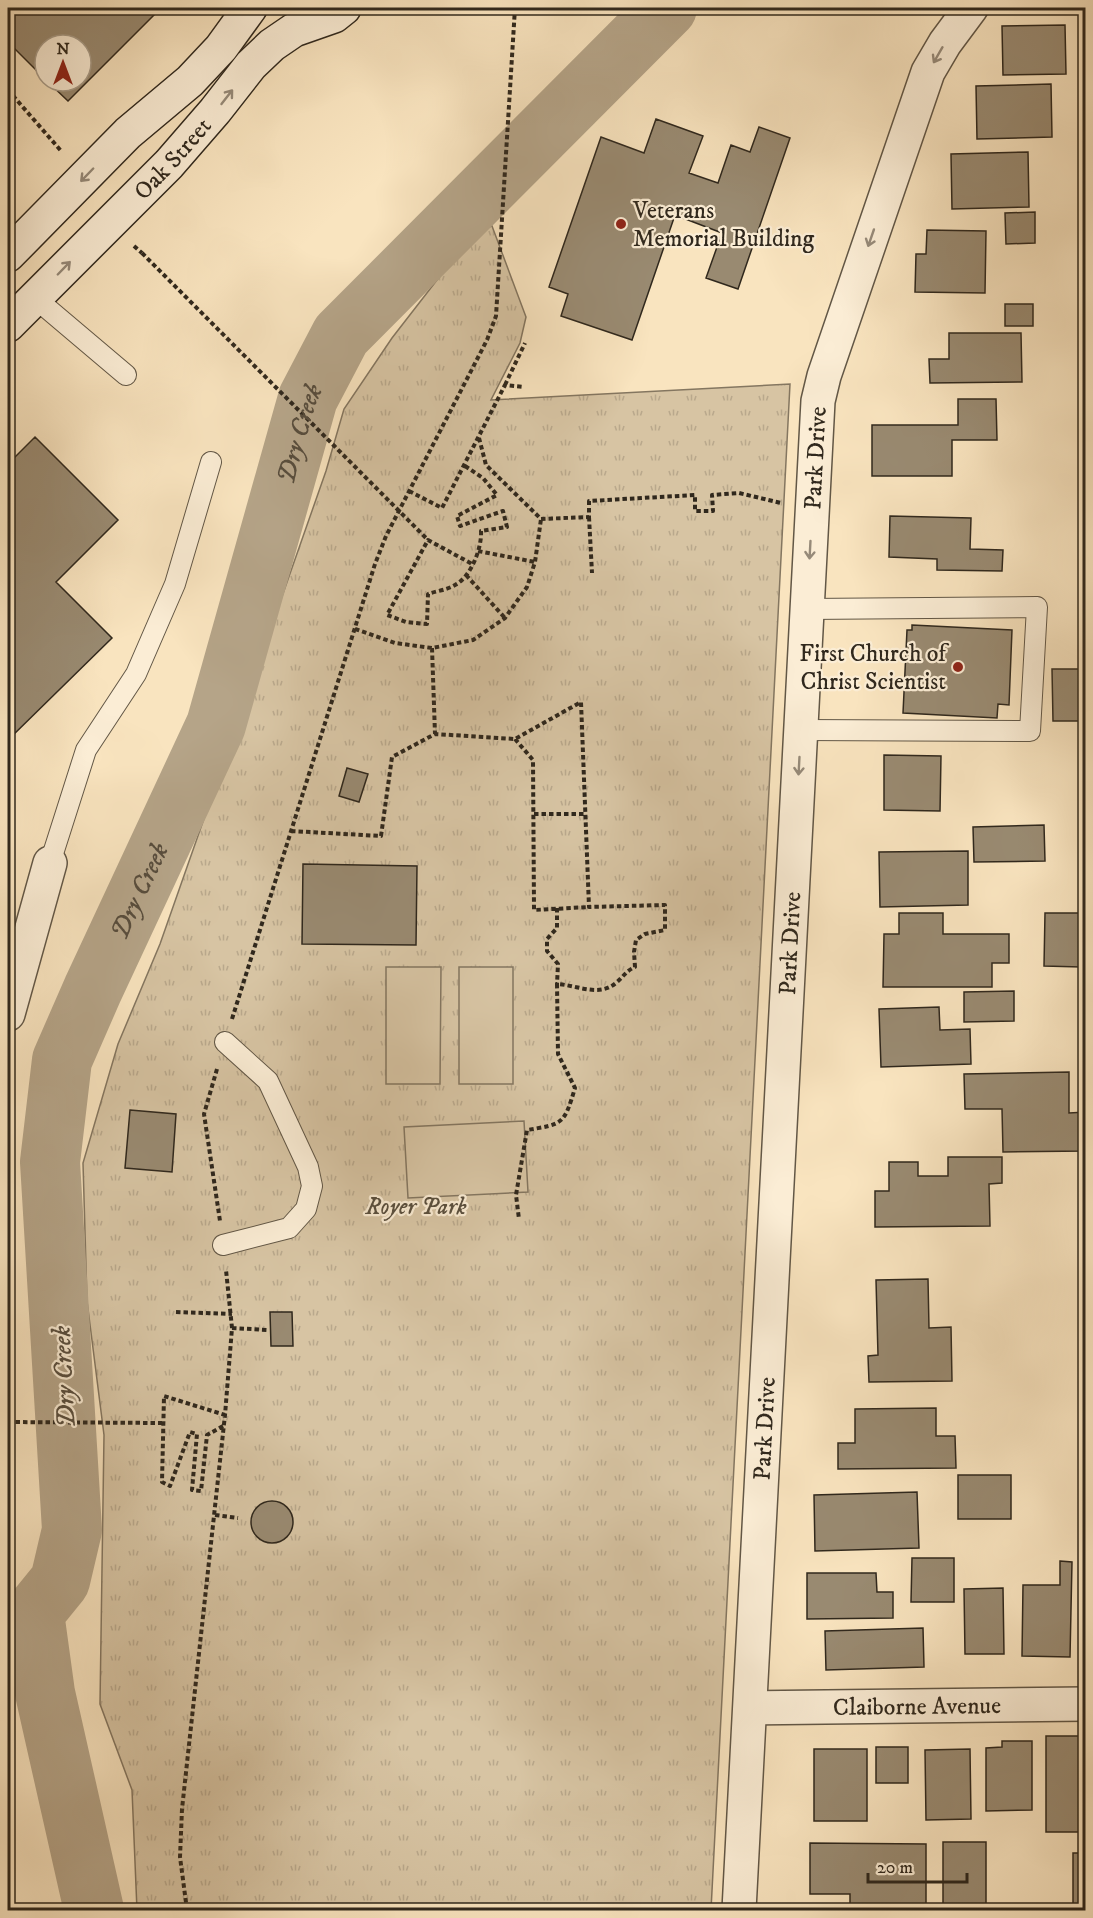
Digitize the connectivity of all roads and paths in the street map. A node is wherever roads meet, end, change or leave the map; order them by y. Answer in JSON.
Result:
{"nodes":[{"id":1,"x":250,"y":8,"type":"edge"},
{"id":2,"x":344,"y":8,"type":"edge"},
{"id":3,"x":514,"y":8,"type":"edge"},
{"id":4,"x":971,"y":8,"type":"edge"},
{"id":5,"x":8,"y":90,"type":"edge"},
{"id":6,"x":68,"y":160,"type":"dead end"},
{"id":7,"x":142,"y":253,"type":"dead end"},
{"id":8,"x":8,"y":255,"type":"edge"},
{"id":9,"x":498,"y":293,"type":"dead end"},
{"id":10,"x":35,"y":298,"type":"junction"},
{"id":11,"x":8,"y":325,"type":"edge"},
{"id":12,"x":525,"y":343,"type":"dead end"},
{"id":13,"x":126,"y":375,"type":"dead end"},
{"id":14,"x":505,"y":385,"type":"junction"},
{"id":15,"x":524,"y":387,"type":"dead end"},
{"id":16,"x":479,"y":438,"type":"junction"},
{"id":17,"x":211,"y":462,"type":"dead end"},
{"id":18,"x":465,"y":466,"type":"junction"},
{"id":19,"x":409,"y":491,"type":"dead end"},
{"id":20,"x":783,"y":504,"type":"dead end"},
{"id":21,"x":589,"y":517,"type":"junction"},
{"id":22,"x":541,"y":519,"type":"junction"},
{"id":23,"x":428,"y":540,"type":"junction"},
{"id":24,"x":478,"y":551,"type":"junction"},
{"id":25,"x":535,"y":562,"type":"junction"},
{"id":26,"x":474,"y":565,"type":"junction"},
{"id":27,"x":592,"y":573,"type":"dead end"},
{"id":28,"x":466,"y":575,"type":"junction"},
{"id":29,"x":807,"y":609,"type":"junction"},
{"id":30,"x":505,"y":618,"type":"junction"},
{"id":31,"x":355,"y":629,"type":"dead end"},
{"id":32,"x":432,"y":648,"type":"junction"},
{"id":33,"x":801,"y":730,"type":"junction"},
{"id":34,"x":435,"y":734,"type":"junction"},
{"id":35,"x":515,"y":739,"type":"junction"},
{"id":36,"x":534,"y":814,"type":"junction"},
{"id":37,"x":585,"y":814,"type":"junction"},
{"id":38,"x":291,"y":831,"type":"dead end"},
{"id":39,"x":50,"y":863,"type":"joint"},
{"id":40,"x":589,"y":907,"type":"junction"},
{"id":41,"x":557,"y":908,"type":"junction"},
{"id":42,"x":557,"y":984,"type":"junction"},
{"id":43,"x":8,"y":1014,"type":"edge"},
{"id":44,"x":225,"y":1042,"type":"dead end"},
{"id":45,"x":519,"y":1219,"type":"dead end"},
{"id":46,"x":223,"y":1245,"type":"dead end"},
{"id":47,"x":176,"y":1312,"type":"dead end"},
{"id":48,"x":231,"y":1314,"type":"dead end"},
{"id":49,"x":232,"y":1328,"type":"dead end"},
{"id":50,"x":267,"y":1330,"type":"dead end"},
{"id":51,"x":225,"y":1415,"type":"dead end"},
{"id":52,"x":8,"y":1422,"type":"edge"},
{"id":53,"x":162,"y":1423,"type":"junction"},
{"id":54,"x":223,"y":1426,"type":"dead end"},
{"id":55,"x":215,"y":1515,"type":"dead end"},
{"id":56,"x":238,"y":1518,"type":"dead end"},
{"id":57,"x":1086,"y":1704,"type":"edge"},
{"id":58,"x":751,"y":1708,"type":"junction"},
{"id":59,"x":739,"y":1911,"type":"edge"}],
"edges":[{"from":1,"to":8,"type":"street","name":"Oak Street","one_way":true},
{"from":10,"to":2,"type":"street","name":"Oak Street","one_way":true},
{"from":3,"to":9,"type":"path"},
{"from":4,"to":29,"type":"street","name":"Park Drive","one_way":true},
{"from":5,"to":6,"type":"path"},
{"from":7,"to":23,"type":"path","bridge":true},
{"from":10,"to":11,"type":"street","name":"Oak Street"},
{"from":10,"to":13,"type":"lane"},
{"from":12,"to":14,"type":"path"},
{"from":14,"to":15,"type":"path"},
{"from":14,"to":16,"type":"path"},
{"from":16,"to":18,"type":"path"},
{"from":16,"to":22,"type":"path"},
{"from":17,"to":39,"type":"lane"},
{"from":18,"to":19,"type":"path"},
{"from":18,"to":24,"type":"path"},
{"from":20,"to":21,"type":"path"},
{"from":21,"to":22,"type":"path"},
{"from":21,"to":27,"type":"path"},
{"from":22,"to":25,"type":"path"},
{"from":23,"to":26,"type":"path"},
{"from":23,"to":28,"type":"path"},
{"from":24,"to":25,"type":"path"},
{"from":24,"to":26,"type":"path"},
{"from":25,"to":30,"type":"path"},
{"from":26,"to":28,"type":"path"},
{"from":28,"to":30,"type":"path"},
{"from":29,"to":33,"type":"street","name":"Park Drive"},
{"from":29,"to":33,"type":"lane"},
{"from":30,"to":32,"type":"path"},
{"from":31,"to":32,"type":"path"},
{"from":32,"to":34,"type":"path"},
{"from":33,"to":58,"type":"street","name":"Park Drive","one_way":true},
{"from":34,"to":35,"type":"path"},
{"from":34,"to":38,"type":"path"},
{"from":35,"to":36,"type":"path"},
{"from":35,"to":37,"type":"path"},
{"from":36,"to":37,"type":"path"},
{"from":36,"to":41,"type":"path"},
{"from":37,"to":40,"type":"path"},
{"from":39,"to":43,"type":"street"},
{"from":40,"to":41,"type":"path"},
{"from":40,"to":42,"type":"path"},
{"from":41,"to":42,"type":"path"},
{"from":42,"to":45,"type":"path"},
{"from":44,"to":46,"type":"lane"},
{"from":47,"to":48,"type":"path"},
{"from":49,"to":50,"type":"path"},
{"from":51,"to":53,"type":"path"},
{"from":52,"to":53,"type":"path"},
{"from":53,"to":54,"type":"path"},
{"from":55,"to":56,"type":"path"},
{"from":57,"to":58,"type":"street","name":"Claiborne Avenue"},
{"from":58,"to":59,"type":"street","name":"Park Drive"}]}
